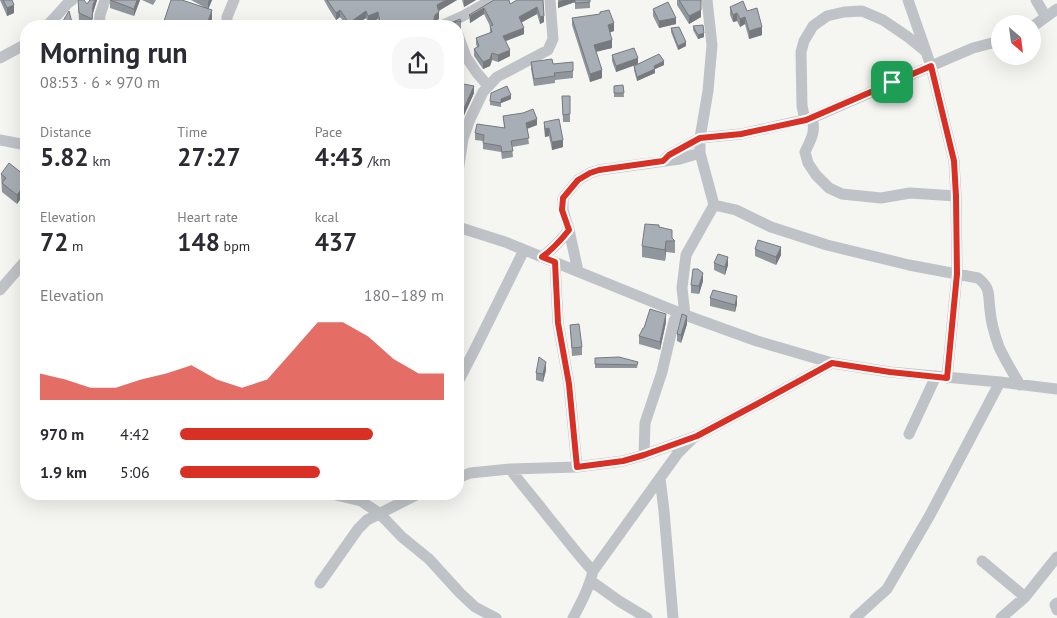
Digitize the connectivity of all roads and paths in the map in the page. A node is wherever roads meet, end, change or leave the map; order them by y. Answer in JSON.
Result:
{"nodes":[{"id":1,"x":72,"y":0,"type":"edge"},
{"id":2,"x":105,"y":0,"type":"edge"},
{"id":3,"x":234,"y":0,"type":"edge"},
{"id":4,"x":492,"y":0,"type":"edge"},
{"id":5,"x":550,"y":0,"type":"edge"},
{"id":6,"x":707,"y":0,"type":"edge"},
{"id":7,"x":908,"y":0,"type":"edge"},
{"id":8,"x":1036,"y":0,"type":"edge"},
{"id":9,"x":1057,"y":9,"type":"edge"},
{"id":10,"x":1046,"y":17,"type":"junction"},
{"id":11,"x":52,"y":20,"type":"edge"},
{"id":12,"x":101,"y":20,"type":"edge"},
{"id":13,"x":227,"y":20,"type":"edge"},
{"id":14,"x":460,"y":20,"type":"edge"},
{"id":15,"x":1041,"y":21,"type":"edge"},
{"id":16,"x":991,"y":43,"type":"edge"},
{"id":17,"x":20,"y":47,"type":"edge"},
{"id":18,"x":926,"y":51,"type":"junction"},
{"id":19,"x":464,"y":52,"type":"edge"},
{"id":20,"x":0,"y":58,"type":"edge"},
{"id":21,"x":931,"y":66,"type":"junction"},
{"id":22,"x":488,"y":86,"type":"junction"},
{"id":23,"x":809,"y":119,"type":"junction"},
{"id":24,"x":464,"y":136,"type":"edge"},
{"id":25,"x":700,"y":138,"type":"junction"},
{"id":26,"x":0,"y":140,"type":"edge"},
{"id":27,"x":20,"y":144,"type":"edge"},
{"id":28,"x":700,"y":153,"type":"junction"},
{"id":29,"x":663,"y":161,"type":"junction"},
{"id":30,"x":956,"y":196,"type":"junction"},
{"id":31,"x":714,"y":205,"type":"junction"},
{"id":32,"x":464,"y":229,"type":"edge"},
{"id":33,"x":569,"y":230,"type":"junction"},
{"id":34,"x":524,"y":250,"type":"junction"},
{"id":35,"x":542,"y":257,"type":"junction"},
{"id":36,"x":555,"y":262,"type":"junction"},
{"id":37,"x":20,"y":267,"type":"edge"},
{"id":38,"x":578,"y":272,"type":"junction"},
{"id":39,"x":957,"y":274,"type":"junction"},
{"id":40,"x":0,"y":290,"type":"edge"},
{"id":41,"x":682,"y":314,"type":"junction"},
{"id":42,"x":832,"y":363,"type":"junction"},
{"id":43,"x":464,"y":370,"type":"edge"},
{"id":44,"x":941,"y":377,"type":"junction"},
{"id":45,"x":1000,"y":382,"type":"junction"},
{"id":46,"x":1020,"y":385,"type":"junction"},
{"id":47,"x":1057,"y":389,"type":"edge"},
{"id":48,"x":908,"y":434,"type":"dead end"},
{"id":49,"x":697,"y":436,"type":"junction"},
{"id":50,"x":644,"y":455,"type":"junction"},
{"id":51,"x":577,"y":467,"type":"junction"},
{"id":52,"x":510,"y":469,"type":"junction"},
{"id":53,"x":464,"y":476,"type":"edge"},
{"id":54,"x":660,"y":478,"type":"junction"},
{"id":55,"x":357,"y":500,"type":"edge"},
{"id":56,"x":404,"y":500,"type":"edge"},
{"id":57,"x":379,"y":513,"type":"junction"},
{"id":58,"x":1057,"y":557,"type":"edge"},
{"id":59,"x":982,"y":561,"type":"dead end"},
{"id":60,"x":592,"y":576,"type":"junction"},
{"id":61,"x":320,"y":583,"type":"dead end"},
{"id":62,"x":1025,"y":597,"type":"junction"},
{"id":63,"x":1057,"y":603,"type":"edge"},
{"id":64,"x":1057,"y":610,"type":"edge"},
{"id":65,"x":496,"y":618,"type":"edge"},
{"id":66,"x":573,"y":618,"type":"edge"},
{"id":67,"x":647,"y":618,"type":"edge"},
{"id":68,"x":673,"y":618,"type":"edge"},
{"id":69,"x":855,"y":618,"type":"edge"},
{"id":70,"x":1002,"y":618,"type":"edge"}],
"edges":[{"from":1,"to":11,"type":"street"},
{"from":2,"to":12,"type":"street"},
{"from":3,"to":13,"type":"street"},
{"from":4,"to":14,"type":"street"},
{"from":5,"to":22,"type":"street"},
{"from":6,"to":25,"type":"street"},
{"from":7,"to":18,"type":"street"},
{"from":8,"to":10,"type":"street"},
{"from":9,"to":10,"type":"street"},
{"from":10,"to":15,"type":"street"},
{"from":16,"to":21,"type":"street"},
{"from":17,"to":20,"type":"street"},
{"from":18,"to":21,"type":"street"},
{"from":18,"to":23,"type":"street"},
{"from":19,"to":22,"type":"street"},
{"from":21,"to":23,"type":"street"},
{"from":21,"to":30,"type":"street"},
{"from":22,"to":24,"type":"street"},
{"from":23,"to":25,"type":"street"},
{"from":23,"to":30,"type":"street"},
{"from":25,"to":28,"type":"street"},
{"from":25,"to":29,"type":"street"},
{"from":26,"to":27,"type":"street"},
{"from":28,"to":29,"type":"street"},
{"from":28,"to":31,"type":"street"},
{"from":29,"to":33,"type":"street"},
{"from":30,"to":39,"type":"street"},
{"from":31,"to":39,"type":"street"},
{"from":31,"to":41,"type":"street"},
{"from":32,"to":34,"type":"street"},
{"from":33,"to":35,"type":"street"},
{"from":33,"to":38,"type":"street"},
{"from":34,"to":35,"type":"street"},
{"from":34,"to":43,"type":"street"},
{"from":35,"to":36,"type":"street"},
{"from":36,"to":38,"type":"street"},
{"from":36,"to":51,"type":"street"},
{"from":37,"to":40,"type":"street"},
{"from":38,"to":41,"type":"street"},
{"from":39,"to":44,"type":"street"},
{"from":39,"to":46,"type":"street"},
{"from":41,"to":42,"type":"street"},
{"from":41,"to":50,"type":"street"},
{"from":42,"to":44,"type":"street"},
{"from":42,"to":49,"type":"street"},
{"from":44,"to":45,"type":"street"},
{"from":44,"to":48,"type":"street"},
{"from":45,"to":46,"type":"street"},
{"from":45,"to":69,"type":"street"},
{"from":46,"to":47,"type":"street"},
{"from":49,"to":50,"type":"street"},
{"from":49,"to":54,"type":"street"},
{"from":50,"to":51,"type":"street"},
{"from":51,"to":52,"type":"street"},
{"from":52,"to":53,"type":"street"},
{"from":52,"to":60,"type":"street"},
{"from":54,"to":60,"type":"street"},
{"from":54,"to":68,"type":"street"},
{"from":55,"to":57,"type":"street"},
{"from":56,"to":57,"type":"street"},
{"from":57,"to":61,"type":"street"},
{"from":57,"to":65,"type":"street"},
{"from":58,"to":62,"type":"street"},
{"from":59,"to":62,"type":"street"},
{"from":60,"to":66,"type":"street"},
{"from":60,"to":67,"type":"street"},
{"from":62,"to":70,"type":"street"},
{"from":63,"to":64,"type":"street"}]}
